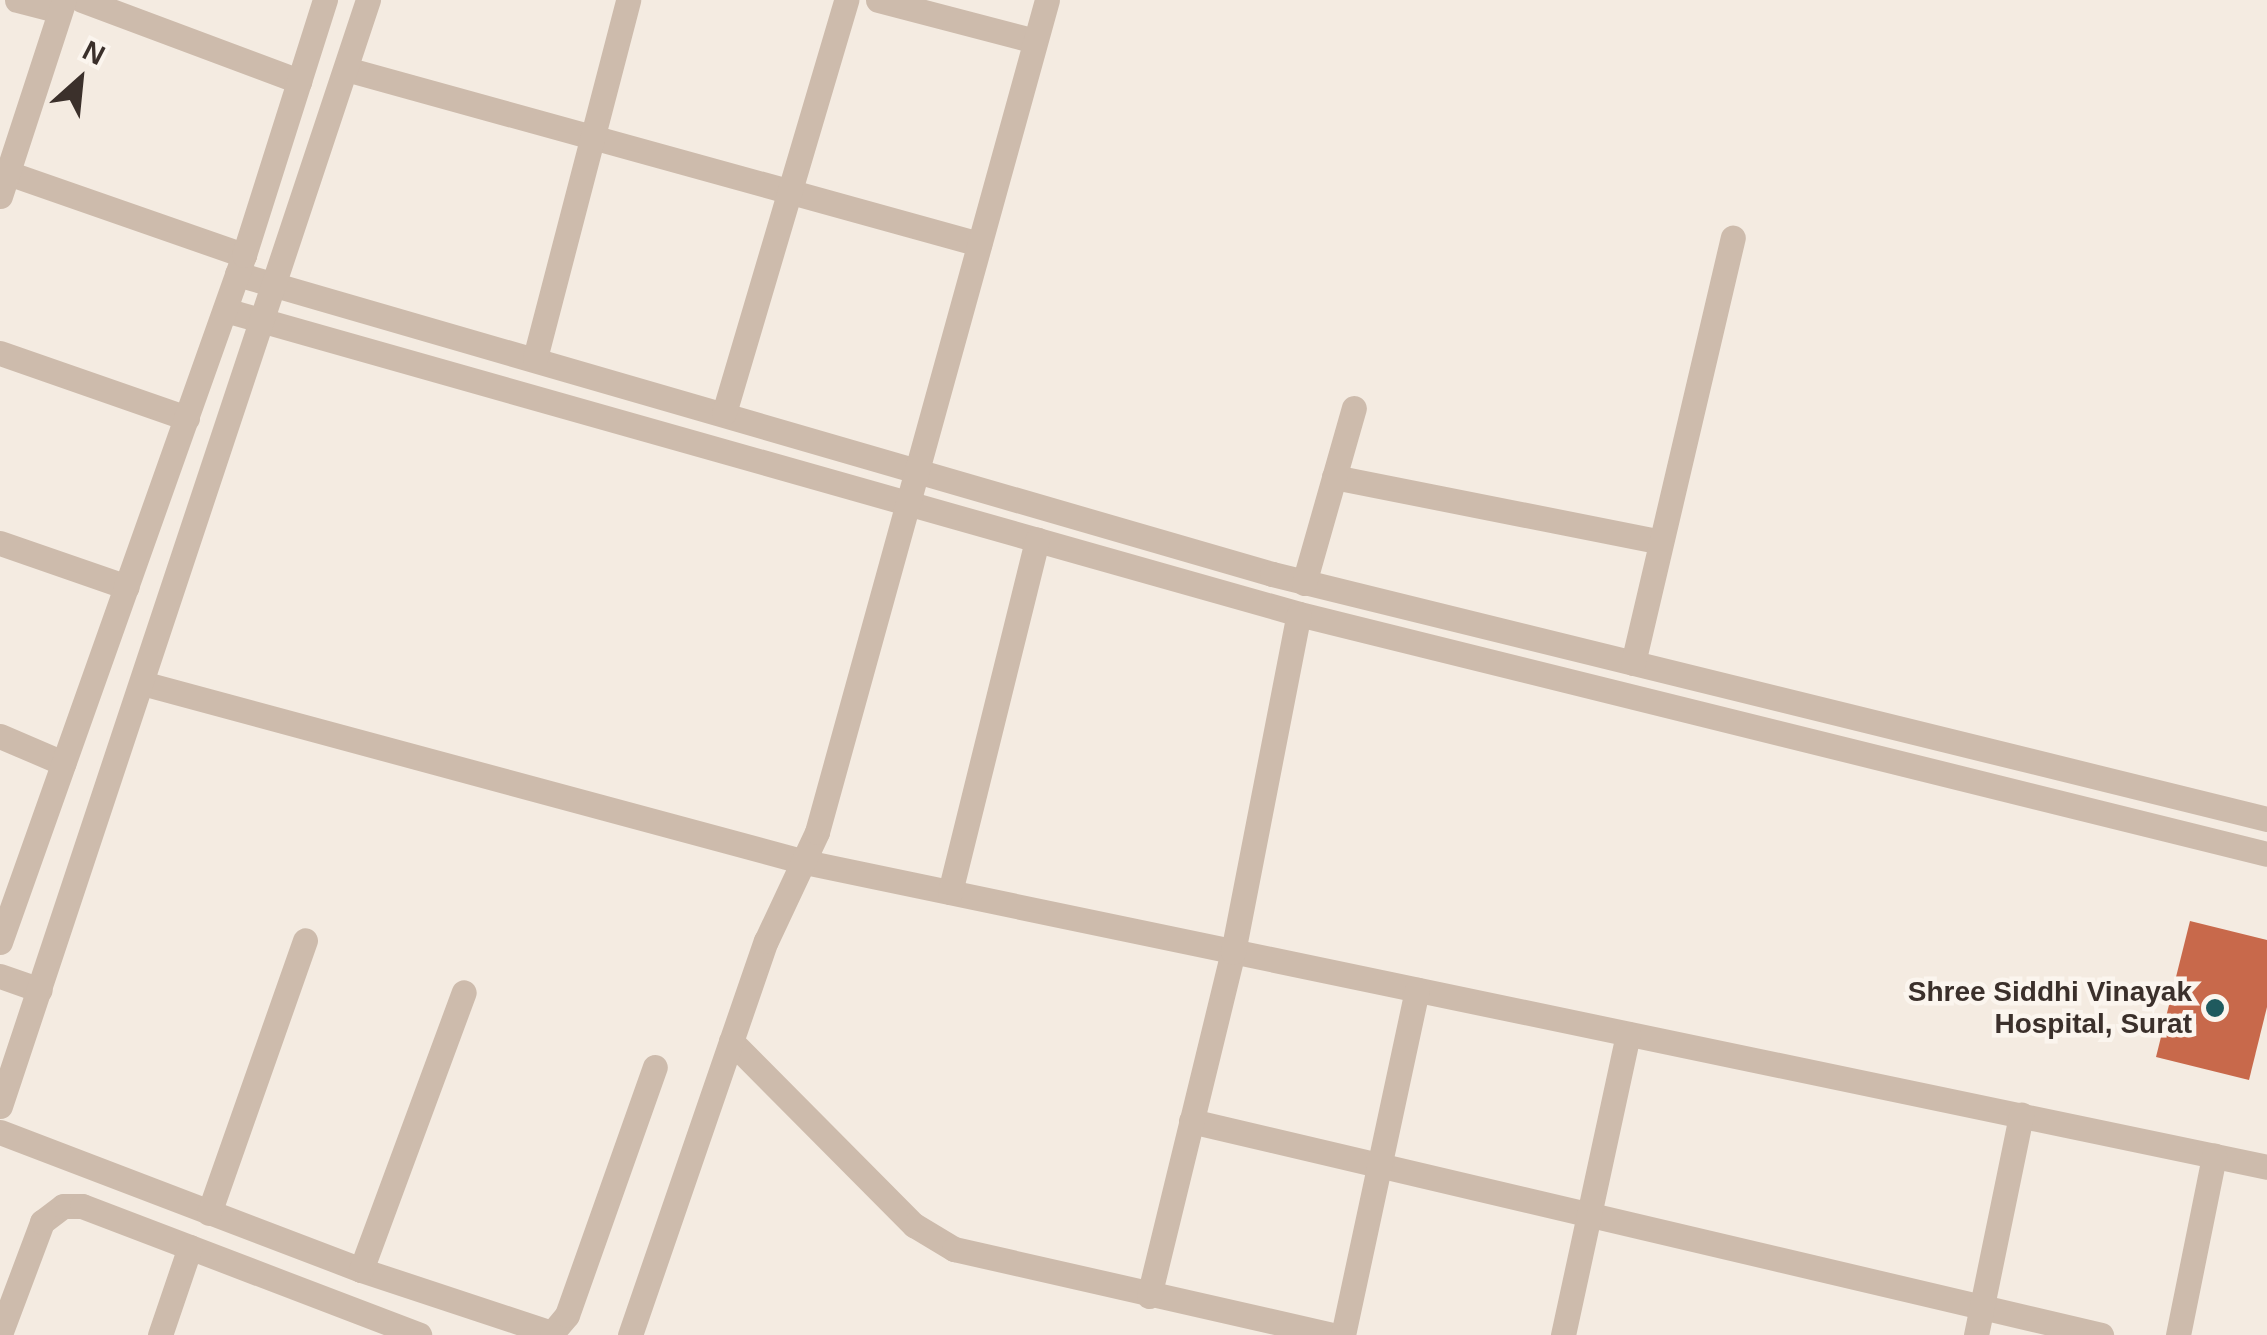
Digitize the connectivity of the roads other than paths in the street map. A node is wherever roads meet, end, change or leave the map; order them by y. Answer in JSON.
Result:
{"nodes":[{"id":1,"x":18,"y":0,"type":"edge"},
{"id":2,"x":326,"y":0,"type":"edge"},
{"id":3,"x":368,"y":0,"type":"edge"},
{"id":4,"x":628,"y":0,"type":"edge"},
{"id":5,"x":846,"y":0,"type":"edge"},
{"id":6,"x":878,"y":0,"type":"edge"},
{"id":7,"x":1047,"y":0,"type":"edge"},
{"id":8,"x":69,"y":4,"type":"edge"},
{"id":9,"x":1035,"y":41,"type":"junction"},
{"id":10,"x":346,"y":69,"type":"junction"},
{"id":11,"x":299,"y":82,"type":"junction"},
{"id":12,"x":592,"y":140,"type":"junction"},
{"id":13,"x":2,"y":187,"type":"edge"},
{"id":14,"x":788,"y":192,"type":"junction"},
{"id":15,"x":1732,"y":238,"type":"dead end"},
{"id":16,"x":979,"y":244,"type":"junction"},
{"id":17,"x":240,"y":264,"type":"junction"},
{"id":18,"x":276,"y":282,"type":"junction"},
{"id":19,"x":224,"y":310,"type":"junction"},
{"id":20,"x":263,"y":322,"type":"junction"},
{"id":21,"x":0,"y":353,"type":"edge"},
{"id":22,"x":535,"y":358,"type":"junction"},
{"id":23,"x":1354,"y":408,"type":"dead end"},
{"id":24,"x":724,"y":413,"type":"junction"},
{"id":25,"x":187,"y":418,"type":"junction"},
{"id":26,"x":916,"y":470,"type":"junction"},
{"id":27,"x":1334,"y":478,"type":"junction"},
{"id":28,"x":908,"y":504,"type":"junction"},
{"id":29,"x":1037,"y":540,"type":"junction"},
{"id":30,"x":1661,"y":542,"type":"junction"},
{"id":31,"x":0,"y":543,"type":"edge"},
{"id":32,"x":1304,"y":583,"type":"junction"},
{"id":33,"x":127,"y":587,"type":"junction"},
{"id":34,"x":1298,"y":614,"type":"junction"},
{"id":35,"x":1633,"y":663,"type":"junction"},
{"id":36,"x":142,"y":683,"type":"junction"},
{"id":37,"x":0,"y":736,"type":"edge"},
{"id":38,"x":64,"y":763,"type":"junction"},
{"id":39,"x":2267,"y":819,"type":"edge"},
{"id":40,"x":2267,"y":854,"type":"edge"},
{"id":41,"x":805,"y":862,"type":"junction"},
{"id":42,"x":950,"y":892,"type":"junction"},
{"id":43,"x":305,"y":940,"type":"dead end"},
{"id":44,"x":0,"y":942,"type":"edge"},
{"id":45,"x":1233,"y":952,"type":"junction"},
{"id":46,"x":0,"y":976,"type":"edge"},
{"id":47,"x":40,"y":990,"type":"junction"},
{"id":48,"x":1418,"y":990,"type":"junction"},
{"id":49,"x":464,"y":992,"type":"dead end"},
{"id":50,"x":1628,"y":1034,"type":"junction"},
{"id":51,"x":731,"y":1041,"type":"junction"},
{"id":52,"x":655,"y":1067,"type":"dead end"},
{"id":53,"x":0,"y":1106,"type":"edge"},
{"id":54,"x":2021,"y":1115,"type":"junction"},
{"id":55,"x":1192,"y":1122,"type":"junction"},
{"id":56,"x":0,"y":1132,"type":"edge"},
{"id":57,"x":2214,"y":1156,"type":"junction"},
{"id":58,"x":1380,"y":1165,"type":"junction"},
{"id":59,"x":2267,"y":1167,"type":"edge"},
{"id":60,"x":209,"y":1212,"type":"junction"},
{"id":61,"x":1588,"y":1218,"type":"junction"},
{"id":62,"x":190,"y":1247,"type":"junction"},
{"id":63,"x":361,"y":1270,"type":"junction"},
{"id":64,"x":1149,"y":1296,"type":"junction"},
{"id":65,"x":1982,"y":1308,"type":"junction"},
{"id":66,"x":0,"y":1334,"type":"edge"},
{"id":67,"x":160,"y":1335,"type":"edge"},
{"id":68,"x":419,"y":1335,"type":"edge"},
{"id":69,"x":630,"y":1335,"type":"edge"},
{"id":70,"x":1334,"y":1335,"type":"edge"},
{"id":71,"x":1343,"y":1335,"type":"edge"},
{"id":72,"x":1564,"y":1335,"type":"edge"},
{"id":73,"x":1976,"y":1335,"type":"edge"},
{"id":74,"x":2101,"y":1335,"type":"edge"},
{"id":75,"x":2178,"y":1335,"type":"edge"}],
"edges":[{"from":1,"to":8,"type":"street"},
{"from":2,"to":11,"type":"street"},
{"from":3,"to":10,"type":"street"},
{"from":4,"to":12,"type":"street"},
{"from":5,"to":14,"type":"street"},
{"from":6,"to":9,"type":"street"},
{"from":7,"to":9,"type":"street"},
{"from":8,"to":11,"type":"street"},
{"from":8,"to":13,"type":"street"},
{"from":9,"to":16,"type":"street"},
{"from":10,"to":12,"type":"street"},
{"from":10,"to":18,"type":"street"},
{"from":11,"to":17,"type":"street"},
{"from":12,"to":14,"type":"street"},
{"from":12,"to":22,"type":"street"},
{"from":13,"to":17,"type":"street"},
{"from":14,"to":16,"type":"street"},
{"from":14,"to":24,"type":"street"},
{"from":15,"to":30,"type":"street"},
{"from":16,"to":26,"type":"street"},
{"from":17,"to":18,"type":"street"},
{"from":17,"to":19,"type":"street"},
{"from":18,"to":20,"type":"street"},
{"from":18,"to":22,"type":"street"},
{"from":19,"to":20,"type":"street"},
{"from":19,"to":25,"type":"street"},
{"from":20,"to":28,"type":"street"},
{"from":20,"to":36,"type":"street"},
{"from":21,"to":25,"type":"street"},
{"from":22,"to":24,"type":"street"},
{"from":23,"to":27,"type":"street"},
{"from":24,"to":26,"type":"street"},
{"from":25,"to":33,"type":"street"},
{"from":26,"to":28,"type":"street"},
{"from":26,"to":32,"type":"street"},
{"from":27,"to":30,"type":"street"},
{"from":27,"to":32,"type":"street"},
{"from":28,"to":29,"type":"street"},
{"from":28,"to":41,"type":"street"},
{"from":29,"to":34,"type":"street"},
{"from":29,"to":42,"type":"street"},
{"from":30,"to":35,"type":"street"},
{"from":31,"to":33,"type":"street"},
{"from":32,"to":35,"type":"street"},
{"from":33,"to":38,"type":"street"},
{"from":34,"to":40,"type":"street"},
{"from":34,"to":45,"type":"street"},
{"from":35,"to":39,"type":"street"},
{"from":36,"to":41,"type":"street"},
{"from":36,"to":47,"type":"street"},
{"from":37,"to":38,"type":"street"},
{"from":38,"to":44,"type":"street"},
{"from":41,"to":42,"type":"street"},
{"from":41,"to":51,"type":"street"},
{"from":42,"to":45,"type":"street"},
{"from":43,"to":60,"type":"street"},
{"from":45,"to":48,"type":"street"},
{"from":45,"to":55,"type":"street"},
{"from":46,"to":47,"type":"street"},
{"from":47,"to":53,"type":"street"},
{"from":48,"to":50,"type":"street"},
{"from":48,"to":58,"type":"street"},
{"from":49,"to":63,"type":"street"},
{"from":50,"to":54,"type":"street"},
{"from":50,"to":61,"type":"street"},
{"from":51,"to":64,"type":"street"},
{"from":51,"to":69,"type":"street"},
{"from":52,"to":63,"type":"street"},
{"from":54,"to":57,"type":"street"},
{"from":54,"to":65,"type":"street"},
{"from":55,"to":58,"type":"street"},
{"from":55,"to":64,"type":"street"},
{"from":56,"to":60,"type":"street"},
{"from":57,"to":59,"type":"street"},
{"from":57,"to":75,"type":"street"},
{"from":58,"to":61,"type":"street"},
{"from":58,"to":71,"type":"street"},
{"from":60,"to":63,"type":"street"},
{"from":61,"to":65,"type":"street"},
{"from":61,"to":72,"type":"street"},
{"from":62,"to":66,"type":"street"},
{"from":62,"to":67,"type":"street"},
{"from":62,"to":68,"type":"street"},
{"from":64,"to":70,"type":"street"},
{"from":65,"to":73,"type":"street"},
{"from":65,"to":74,"type":"street"}]}
